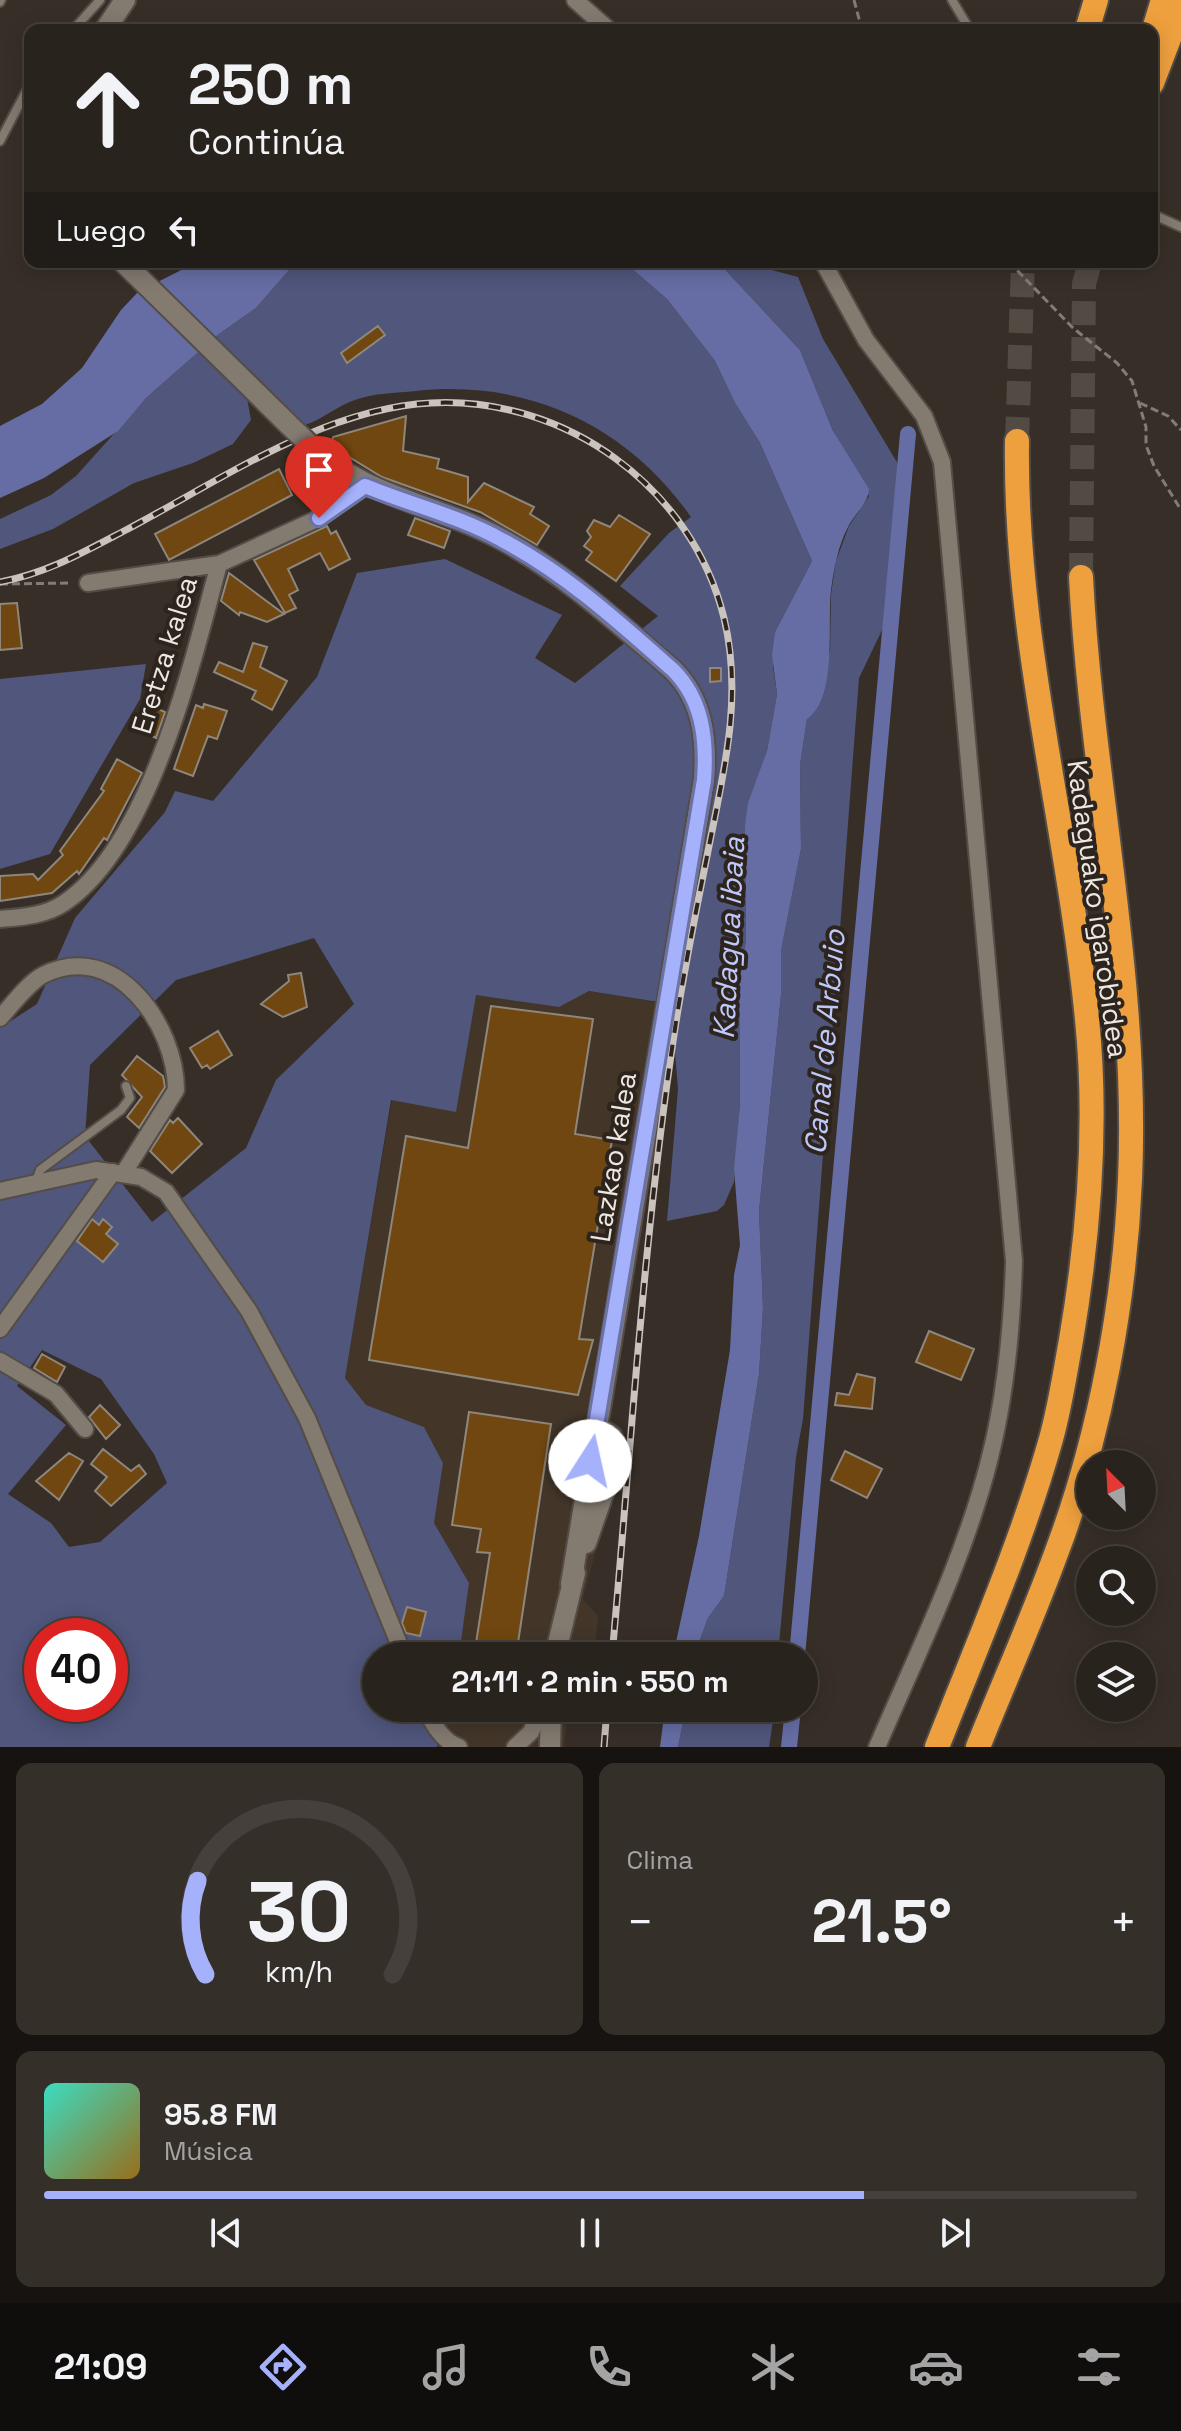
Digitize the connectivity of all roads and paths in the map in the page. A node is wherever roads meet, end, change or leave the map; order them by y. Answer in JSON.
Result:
{"nodes":[{"id":1,"x":100,"y":0,"type":"edge"},
{"id":2,"x":125,"y":0,"type":"edge"},
{"id":3,"x":575,"y":0,"type":"edge"},
{"id":4,"x":854,"y":0,"type":"edge"},
{"id":5,"x":952,"y":0,"type":"edge"},
{"id":6,"x":1079,"y":0,"type":"edge"},
{"id":7,"x":1096,"y":0,"type":"edge"},
{"id":8,"x":1163,"y":0,"type":"edge"},
{"id":9,"x":1181,"y":7,"type":"edge"},
{"id":10,"x":78,"y":24,"type":"edge"},
{"id":11,"x":109,"y":24,"type":"edge"},
{"id":12,"x":602,"y":24,"type":"edge"},
{"id":13,"x":860,"y":24,"type":"edge"},
{"id":14,"x":966,"y":24,"type":"edge"},
{"id":15,"x":1079,"y":24,"type":"edge"},
{"id":16,"x":1089,"y":24,"type":"edge"},
{"id":17,"x":1156,"y":24,"type":"edge"},
{"id":18,"x":1158,"y":67,"type":"edge"},
{"id":19,"x":24,"y":95,"type":"edge"},
{"id":20,"x":0,"y":141,"type":"edge"},
{"id":21,"x":1158,"y":217,"type":"edge"},
{"id":22,"x":1181,"y":227,"type":"edge"},
{"id":23,"x":130,"y":268,"type":"edge"},
{"id":24,"x":826,"y":268,"type":"edge"},
{"id":25,"x":1015,"y":268,"type":"edge"},
{"id":26,"x":1140,"y":403,"type":"junction"},
{"id":27,"x":1181,"y":430,"type":"edge"},
{"id":28,"x":1017,"y":441,"type":"tunnel mouth"},
{"id":29,"x":365,"y":486,"type":"junction"},
{"id":30,"x":1181,"y":510,"type":"edge"},
{"id":31,"x":219,"y":564,"type":"junction"},
{"id":32,"x":1081,"y":577,"type":"tunnel mouth"},
{"id":33,"x":88,"y":583,"type":"joint"},
{"id":34,"x":0,"y":584,"type":"edge"},
{"id":35,"x":0,"y":919,"type":"edge"},
{"id":36,"x":0,"y":1018,"type":"edge"},
{"id":37,"x":126,"y":1086,"type":"dead end"},
{"id":38,"x":118,"y":1173,"type":"junction"},
{"id":39,"x":35,"y":1185,"type":"junction"},
{"id":40,"x":0,"y":1191,"type":"edge"},
{"id":41,"x":0,"y":1329,"type":"edge"},
{"id":42,"x":0,"y":1361,"type":"edge"},
{"id":43,"x":596,"y":1426,"type":"junction"},
{"id":44,"x":85,"y":1429,"type":"dead end"},
{"id":45,"x":571,"y":1584,"type":"junction"},
{"id":46,"x":398,"y":1642,"type":"edge"},
{"id":47,"x":558,"y":1642,"type":"edge"},
{"id":48,"x":432,"y":1722,"type":"edge"},
{"id":49,"x":535,"y":1722,"type":"edge"},
{"id":50,"x":549,"y":1722,"type":"edge"},
{"id":51,"x":546,"y":1743,"type":"edge"},
{"id":52,"x":459,"y":1747,"type":"edge"},
{"id":53,"x":515,"y":1747,"type":"edge"},
{"id":54,"x":877,"y":1747,"type":"edge"},
{"id":55,"x":937,"y":1747,"type":"edge"},
{"id":56,"x":978,"y":1747,"type":"edge"}],
"edges":[{"from":1,"to":10,"type":"lane"},
{"from":2,"to":11,"type":"street"},
{"from":3,"to":12,"type":"street"},
{"from":4,"to":13,"type":"path"},
{"from":5,"to":14,"type":"lane"},
{"from":6,"to":15,"type":"highway"},
{"from":7,"to":16,"type":"highway"},
{"from":8,"to":17,"type":"highway"},
{"from":9,"to":18,"type":"highway"},
{"from":19,"to":20,"type":"lane"},
{"from":21,"to":22,"type":"lane"},
{"from":23,"to":29,"type":"street","name":"Lazkao kalea","bridge":true},
{"from":24,"to":54,"type":"street"},
{"from":25,"to":26,"type":"path"},
{"from":26,"to":27,"type":"path"},
{"from":26,"to":30,"type":"path"},
{"from":28,"to":55,"type":"highway","name":"Kadaguako igarobidea"},
{"from":29,"to":31,"type":"street"},
{"from":29,"to":43,"type":"street","name":"Lazkao kalea"},
{"from":31,"to":33,"type":"street"},
{"from":31,"to":35,"type":"street","name":"Eretza kalea"},
{"from":32,"to":56,"type":"highway","name":"Kadaguako igarobidea"},
{"from":33,"to":34,"type":"path"},
{"from":36,"to":38,"type":"street"},
{"from":37,"to":39,"type":"lane"},
{"from":38,"to":39,"type":"street"},
{"from":38,"to":41,"type":"street"},
{"from":38,"to":46,"type":"street"},
{"from":39,"to":40,"type":"street"},
{"from":42,"to":44,"type":"street"},
{"from":43,"to":45,"type":"street","name":"Lazkao kalea"},
{"from":43,"to":45,"type":"street"},
{"from":45,"to":47,"type":"street"},
{"from":48,"to":52,"type":"street"},
{"from":49,"to":53,"type":"street"},
{"from":50,"to":51,"type":"street"}]}
